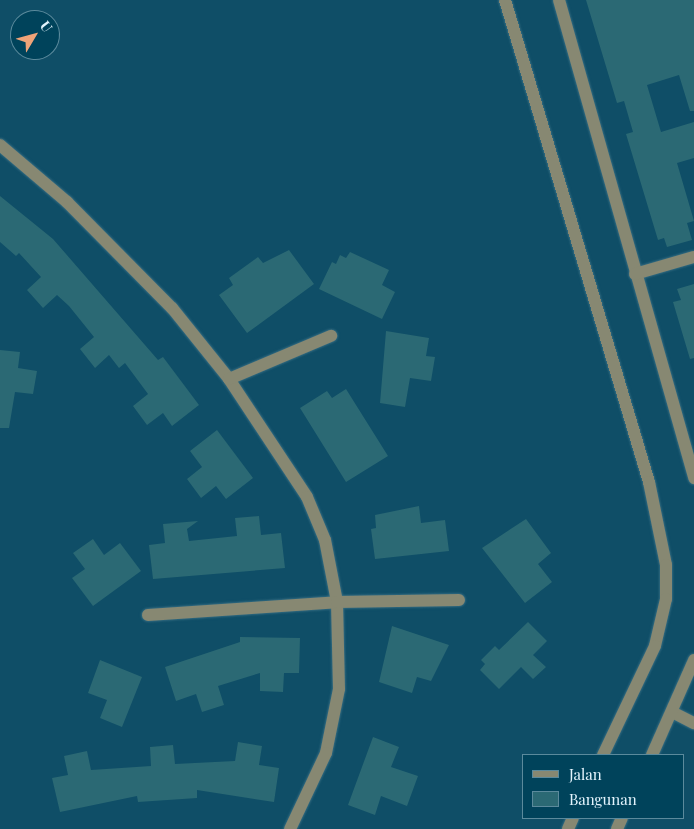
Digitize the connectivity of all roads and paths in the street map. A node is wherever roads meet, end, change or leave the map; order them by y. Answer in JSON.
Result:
{"nodes":[{"id":1,"x":505,"y":0,"type":"edge"},
{"id":2,"x":559,"y":0,"type":"edge"},
{"id":3,"x":0,"y":144,"type":"edge"},
{"id":4,"x":694,"y":257,"type":"edge"},
{"id":5,"x":635,"y":274,"type":"junction"},
{"id":6,"x":331,"y":336,"type":"dead end"},
{"id":7,"x":229,"y":379,"type":"junction"},
{"id":8,"x":694,"y":478,"type":"edge"},
{"id":9,"x":459,"y":600,"type":"dead end"},
{"id":10,"x":337,"y":602,"type":"junction"},
{"id":11,"x":148,"y":615,"type":"dead end"},
{"id":12,"x":694,"y":660,"type":"edge"},
{"id":13,"x":672,"y":712,"type":"junction"},
{"id":14,"x":694,"y":722,"type":"edge"},
{"id":15,"x":603,"y":754,"type":"edge"},
{"id":16,"x":652,"y":754,"type":"edge"},
{"id":17,"x":290,"y":829,"type":"edge"}],
"edges":[{"from":1,"to":15,"type":"street"},
{"from":2,"to":5,"type":"street"},
{"from":3,"to":7,"type":"street"},
{"from":4,"to":5,"type":"street"},
{"from":5,"to":8,"type":"street"},
{"from":6,"to":7,"type":"street"},
{"from":7,"to":10,"type":"street"},
{"from":9,"to":10,"type":"street"},
{"from":10,"to":11,"type":"street"},
{"from":10,"to":17,"type":"street"},
{"from":12,"to":13,"type":"street"},
{"from":13,"to":14,"type":"street"},
{"from":13,"to":16,"type":"street"}]}
